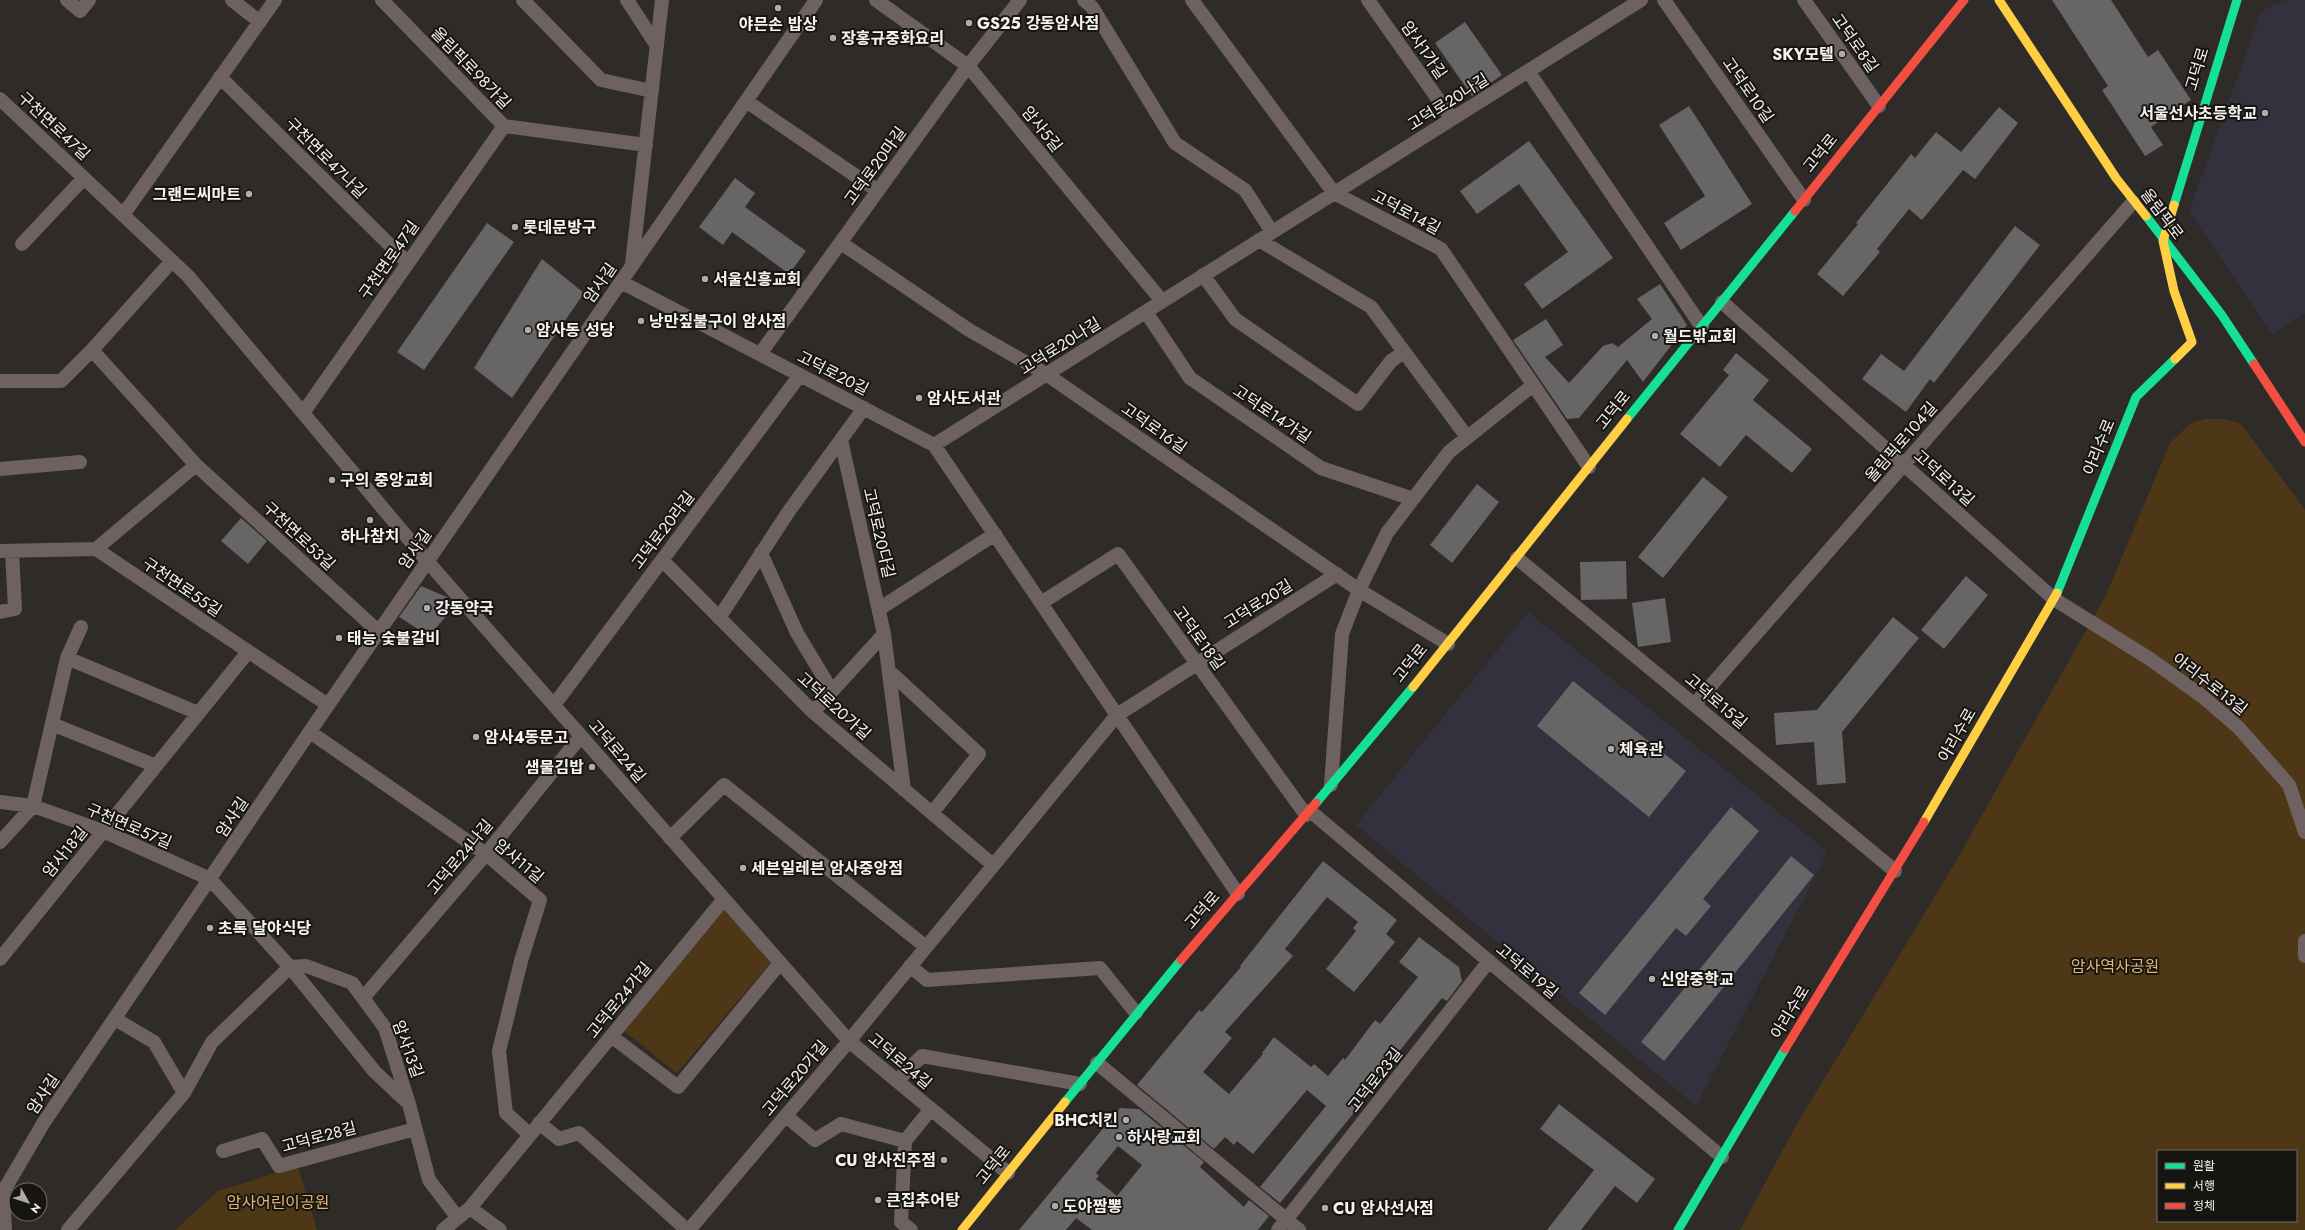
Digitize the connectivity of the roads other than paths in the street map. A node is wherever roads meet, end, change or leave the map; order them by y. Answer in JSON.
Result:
{"nodes":[{"id":1,"x":67,"y":0,"type":"edge"},
{"id":2,"x":89,"y":0,"type":"edge"},
{"id":3,"x":232,"y":0,"type":"edge"},
{"id":4,"x":275,"y":0,"type":"edge"},
{"id":5,"x":382,"y":0,"type":"edge"},
{"id":6,"x":523,"y":0,"type":"edge"},
{"id":7,"x":627,"y":0,"type":"edge"},
{"id":8,"x":662,"y":0,"type":"edge"},
{"id":9,"x":816,"y":0,"type":"edge"},
{"id":10,"x":876,"y":0,"type":"edge"},
{"id":11,"x":1020,"y":0,"type":"edge"},
{"id":12,"x":1084,"y":0,"type":"edge"},
{"id":13,"x":1192,"y":0,"type":"edge"},
{"id":14,"x":1368,"y":0,"type":"edge"},
{"id":15,"x":1641,"y":0,"type":"edge"},
{"id":16,"x":1664,"y":0,"type":"edge"},
{"id":17,"x":1804,"y":0,"type":"edge"},
{"id":18,"x":1964,"y":0,"type":"edge"},
{"id":19,"x":1999,"y":0,"type":"edge"},
{"id":20,"x":2237,"y":0,"type":"edge"},
{"id":21,"x":260,"y":22,"type":"junction"},
{"id":22,"x":657,"y":46,"type":"junction"},
{"id":23,"x":968,"y":66,"type":"junction"},
{"id":24,"x":1528,"y":71,"type":"junction"},
{"id":25,"x":220,"y":77,"type":"junction"},
{"id":26,"x":652,"y":91,"type":"junction"},
{"id":27,"x":0,"y":99,"type":"edge"},
{"id":28,"x":746,"y":101,"type":"junction"},
{"id":29,"x":1879,"y":106,"type":"junction"},
{"id":30,"x":1452,"y":119,"type":"junction"},
{"id":31,"x":504,"y":126,"type":"junction"},
{"id":32,"x":646,"y":145,"type":"junction"},
{"id":33,"x":84,"y":178,"type":"junction"},
{"id":34,"x":878,"y":191,"type":"junction"},
{"id":35,"x":1334,"y":193,"type":"junction"},
{"id":36,"x":1804,"y":200,"type":"junction"},
{"id":37,"x":2133,"y":202,"type":"junction"},
{"id":38,"x":123,"y":215,"type":"junction"},
{"id":39,"x":1272,"y":232,"type":"junction"},
{"id":40,"x":1259,"y":240,"type":"junction"},
{"id":41,"x":2163,"y":241,"type":"junction"},
{"id":42,"x":841,"y":243,"type":"junction"},
{"id":43,"x":22,"y":244,"type":"dead end"},
{"id":44,"x":172,"y":261,"type":"junction"},
{"id":45,"x":408,"y":262,"type":"junction"},
{"id":46,"x":632,"y":267,"type":"junction"},
{"id":47,"x":1203,"y":276,"type":"junction"},
{"id":48,"x":621,"y":282,"type":"junction"},
{"id":49,"x":1162,"y":301,"type":"junction"},
{"id":50,"x":1722,"y":302,"type":"junction"},
{"id":51,"x":1146,"y":312,"type":"junction"},
{"id":52,"x":1702,"y":327,"type":"junction"},
{"id":53,"x":92,"y":350,"type":"junction"},
{"id":54,"x":1404,"y":352,"type":"junction"},
{"id":55,"x":760,"y":354,"type":"junction"},
{"id":56,"x":1046,"y":374,"type":"junction"},
{"id":57,"x":800,"y":375,"type":"junction"},
{"id":58,"x":0,"y":381,"type":"edge"},
{"id":59,"x":1533,"y":385,"type":"junction"},
{"id":60,"x":864,"y":408,"type":"junction"},
{"id":61,"x":303,"y":413,"type":"junction"},
{"id":62,"x":1466,"y":437,"type":"junction"},
{"id":63,"x":841,"y":440,"type":"junction"},
{"id":64,"x":2305,"y":442,"type":"edge"},
{"id":65,"x":934,"y":445,"type":"junction"},
{"id":66,"x":80,"y":462,"type":"dead end"},
{"id":67,"x":196,"y":465,"type":"junction"},
{"id":68,"x":1903,"y":465,"type":"junction"},
{"id":69,"x":1589,"y":468,"type":"junction"},
{"id":70,"x":0,"y":469,"type":"edge"},
{"id":71,"x":1413,"y":499,"type":"junction"},
{"id":72,"x":995,"y":534,"type":"junction"},
{"id":73,"x":96,"y":550,"type":"junction"},
{"id":74,"x":6,"y":551,"type":"edge"},
{"id":75,"x":761,"y":553,"type":"junction"},
{"id":76,"x":1517,"y":558,"type":"junction"},
{"id":77,"x":662,"y":560,"type":"junction"},
{"id":78,"x":428,"y":562,"type":"junction"},
{"id":79,"x":1337,"y":574,"type":"junction"},
{"id":80,"x":1359,"y":590,"type":"junction"},
{"id":81,"x":2054,"y":599,"type":"junction"},
{"id":82,"x":1041,"y":603,"type":"junction"},
{"id":83,"x":879,"y":609,"type":"junction"},
{"id":84,"x":0,"y":612,"type":"edge"},
{"id":85,"x":719,"y":618,"type":"junction"},
{"id":86,"x":81,"y":626,"type":"dead end"},
{"id":87,"x":379,"y":632,"type":"junction"},
{"id":88,"x":884,"y":634,"type":"junction"},
{"id":89,"x":1448,"y":644,"type":"junction"},
{"id":90,"x":248,"y":652,"type":"junction"},
{"id":91,"x":67,"y":658,"type":"junction"},
{"id":92,"x":1196,"y":664,"type":"junction"},
{"id":93,"x":889,"y":671,"type":"junction"},
{"id":94,"x":832,"y":691,"type":"junction"},
{"id":95,"x":328,"y":705,"type":"junction"},
{"id":96,"x":554,"y":705,"type":"junction"},
{"id":97,"x":1694,"y":705,"type":"junction"},
{"id":98,"x":813,"y":712,"type":"junction"},
{"id":99,"x":198,"y":713,"type":"junction"},
{"id":100,"x":1117,"y":714,"type":"junction"},
{"id":101,"x":52,"y":724,"type":"junction"},
{"id":102,"x":310,"y":732,"type":"junction"},
{"id":103,"x":581,"y":736,"type":"junction"},
{"id":104,"x":156,"y":766,"type":"junction"},
{"id":105,"x":1331,"y":786,"type":"junction"},
{"id":106,"x":904,"y":790,"type":"junction"},
{"id":107,"x":0,"y":802,"type":"edge"},
{"id":108,"x":33,"y":806,"type":"junction"},
{"id":109,"x":932,"y":813,"type":"junction"},
{"id":110,"x":1308,"y":813,"type":"junction"},
{"id":111,"x":103,"y":831,"type":"junction"},
{"id":112,"x":2305,"y":832,"type":"edge"},
{"id":113,"x":670,"y":838,"type":"junction"},
{"id":114,"x":0,"y":842,"type":"edge"},
{"id":115,"x":486,"y":854,"type":"junction"},
{"id":116,"x":993,"y":865,"type":"junction"},
{"id":117,"x":1895,"y":871,"type":"junction"},
{"id":118,"x":210,"y":880,"type":"junction"},
{"id":119,"x":1238,"y":894,"type":"junction"},
{"id":120,"x":724,"y":899,"type":"junction"},
{"id":121,"x":2305,"y":941,"type":"edge"},
{"id":122,"x":926,"y":947,"type":"junction"},
{"id":123,"x":2305,"y":956,"type":"edge"},
{"id":124,"x":0,"y":960,"type":"edge"},
{"id":125,"x":1489,"y":961,"type":"junction"},
{"id":126,"x":780,"y":963,"type":"junction"},
{"id":127,"x":910,"y":966,"type":"junction"},
{"id":128,"x":290,"y":967,"type":"junction"},
{"id":129,"x":363,"y":998,"type":"junction"},
{"id":130,"x":1136,"y":1013,"type":"junction"},
{"id":131,"x":115,"y":1019,"type":"junction"},
{"id":132,"x":611,"y":1036,"type":"junction"},
{"id":133,"x":849,"y":1041,"type":"junction"},
{"id":134,"x":1097,"y":1063,"type":"junction"},
{"id":135,"x":897,"y":1081,"type":"junction"},
{"id":136,"x":1080,"y":1084,"type":"junction"},
{"id":137,"x":184,"y":1093,"type":"junction"},
{"id":138,"x":409,"y":1104,"type":"junction"},
{"id":139,"x":931,"y":1109,"type":"junction"},
{"id":140,"x":786,"y":1116,"type":"junction"},
{"id":141,"x":539,"y":1123,"type":"junction"},
{"id":142,"x":415,"y":1129,"type":"junction"},
{"id":143,"x":530,"y":1135,"type":"junction"},
{"id":144,"x":905,"y":1141,"type":"junction"},
{"id":145,"x":223,"y":1151,"type":"dead end"},
{"id":146,"x":1722,"y":1157,"type":"junction"},
{"id":147,"x":1008,"y":1173,"type":"junction"},
{"id":148,"x":2,"y":1191,"type":"edge"},
{"id":149,"x":470,"y":1208,"type":"junction"},
{"id":150,"x":458,"y":1218,"type":"junction"},
{"id":151,"x":1282,"y":1225,"type":"edge"},
{"id":152,"x":5,"y":1230,"type":"edge"},
{"id":153,"x":68,"y":1230,"type":"edge"},
{"id":154,"x":443,"y":1230,"type":"edge"},
{"id":155,"x":500,"y":1230,"type":"edge"},
{"id":156,"x":688,"y":1230,"type":"edge"},
{"id":157,"x":911,"y":1230,"type":"edge"},
{"id":158,"x":962,"y":1230,"type":"edge"},
{"id":159,"x":1299,"y":1230,"type":"edge"},
{"id":160,"x":1678,"y":1230,"type":"edge"}],
"edges":[{"from":1,"to":2,"type":"street"},
{"from":3,"to":21,"type":"street"},
{"from":4,"to":21,"type":"street"},
{"from":5,"to":31,"type":"street","name":"올림픽로98가길"},
{"from":6,"to":26,"type":"street"},
{"from":7,"to":22,"type":"street"},
{"from":8,"to":22,"type":"street"},
{"from":9,"to":28,"type":"street","name":"암사길"},
{"from":10,"to":23,"type":"street","name":"암사5길"},
{"from":11,"to":23,"type":"street","name":"고덕로20마길"},
{"from":12,"to":39,"type":"street"},
{"from":13,"to":35,"type":"street","name":"고덕로14길"},
{"from":14,"to":30,"type":"street","name":"암사1가길"},
{"from":15,"to":24,"type":"street","name":"고덕로20나길"},
{"from":16,"to":36,"type":"street","name":"고덕로10길"},
{"from":17,"to":29,"type":"street","name":"고덕로8길"},
{"from":18,"to":29,"type":"main road","name":"고덕로"},
{"from":19,"to":37,"type":"main road","name":"올림픽로"},
{"from":20,"to":41,"type":"main road","name":"고덕로"},
{"from":21,"to":25,"type":"street"},
{"from":22,"to":26,"type":"street"},
{"from":23,"to":34,"type":"street","name":"고덕로20마길"},
{"from":23,"to":49,"type":"street","name":"암사5길"},
{"from":24,"to":30,"type":"street","name":"고덕로20나길"},
{"from":24,"to":52,"type":"street"},
{"from":25,"to":38,"type":"street"},
{"from":25,"to":45,"type":"street","name":"구천면로47나길"},
{"from":26,"to":32,"type":"street"},
{"from":27,"to":33,"type":"street","name":"구천면로47길"},
{"from":28,"to":34,"type":"street"},
{"from":28,"to":46,"type":"street","name":"암사길"},
{"from":29,"to":36,"type":"main road","name":"고덕로"},
{"from":30,"to":35,"type":"street","name":"고덕로20나길"},
{"from":31,"to":32,"type":"street","name":"올림픽로98가길"},
{"from":31,"to":45,"type":"street","name":"구천면로47길"},
{"from":32,"to":46,"type":"street"},
{"from":33,"to":38,"type":"street","name":"구천면로47길"},
{"from":33,"to":43,"type":"street","name":"구천면로47길"},
{"from":34,"to":42,"type":"street","name":"고덕로20마길"},
{"from":35,"to":39,"type":"street","name":"고덕로20나길"},
{"from":35,"to":59,"type":"street","name":"고덕로14길"},
{"from":36,"to":50,"type":"main road","name":"고덕로"},
{"from":37,"to":41,"type":"main road","name":"올림픽로"},
{"from":37,"to":68,"type":"street","name":"올림픽로104길"},
{"from":38,"to":44,"type":"street","name":"구천면로47길"},
{"from":39,"to":40,"type":"street","name":"고덕로20나길"},
{"from":40,"to":47,"type":"street","name":"고덕로20나길"},
{"from":40,"to":54,"type":"street"},
{"from":41,"to":64,"type":"main road","name":"올림픽로"},
{"from":41,"to":81,"type":"main road","name":"아리수로"},
{"from":42,"to":55,"type":"street","name":"고덕로20마길"},
{"from":42,"to":56,"type":"street","name":"고덕로16길"},
{"from":44,"to":53,"type":"street"},
{"from":44,"to":61,"type":"street","name":"구천면로47길"},
{"from":45,"to":61,"type":"street","name":"구천면로47길"},
{"from":46,"to":48,"type":"street","name":"암사길"},
{"from":47,"to":49,"type":"street","name":"고덕로20나길"},
{"from":47,"to":54,"type":"street"},
{"from":48,"to":55,"type":"street","name":"고덕로20길"},
{"from":48,"to":78,"type":"street","name":"암사길"},
{"from":49,"to":51,"type":"street","name":"고덕로20나길"},
{"from":50,"to":52,"type":"main road","name":"고덕로"},
{"from":50,"to":68,"type":"street","name":"고덕로13길"},
{"from":51,"to":56,"type":"street","name":"고덕로20나길"},
{"from":51,"to":71,"type":"street","name":"고덕로14가길"},
{"from":52,"to":69,"type":"main road","name":"고덕로"},
{"from":53,"to":58,"type":"street"},
{"from":53,"to":67,"type":"street","name":"구천면로53길"},
{"from":54,"to":62,"type":"street"},
{"from":55,"to":57,"type":"street","name":"고덕로20길"},
{"from":56,"to":65,"type":"street","name":"고덕로20나길"},
{"from":56,"to":79,"type":"street","name":"고덕로16길"},
{"from":57,"to":60,"type":"street","name":"고덕로20길"},
{"from":57,"to":77,"type":"street","name":"고덕로20라길"},
{"from":59,"to":62,"type":"street"},
{"from":59,"to":69,"type":"street","name":"고덕로14길"},
{"from":60,"to":63,"type":"street"},
{"from":60,"to":65,"type":"street","name":"고덕로20길"},
{"from":61,"to":78,"type":"street","name":"구천면로47길"},
{"from":62,"to":71,"type":"street"},
{"from":63,"to":75,"type":"street"},
{"from":63,"to":83,"type":"street","name":"고덕로20다길"},
{"from":65,"to":72,"type":"street","name":"고덕로20길"},
{"from":66,"to":70,"type":"street"},
{"from":67,"to":73,"type":"street"},
{"from":67,"to":87,"type":"street","name":"구천면로53길"},
{"from":68,"to":81,"type":"street","name":"고덕로13길"},
{"from":68,"to":97,"type":"street","name":"올림픽로104길"},
{"from":69,"to":76,"type":"main road","name":"고덕로"},
{"from":71,"to":80,"type":"street"},
{"from":72,"to":82,"type":"street","name":"고덕로20길"},
{"from":72,"to":83,"type":"street"},
{"from":73,"to":74,"type":"street"},
{"from":73,"to":90,"type":"street","name":"구천면로55길"},
{"from":74,"to":84,"type":"street"},
{"from":75,"to":85,"type":"street"},
{"from":75,"to":94,"type":"street"},
{"from":76,"to":89,"type":"main road","name":"고덕로"},
{"from":76,"to":97,"type":"street","name":"고덕로15길"},
{"from":77,"to":85,"type":"street","name":"고덕로20가길"},
{"from":77,"to":96,"type":"street","name":"고덕로20라길"},
{"from":78,"to":87,"type":"street","name":"암사길"},
{"from":78,"to":96,"type":"street","name":"고덕로24길"},
{"from":79,"to":80,"type":"street","name":"고덕로16길"},
{"from":79,"to":92,"type":"street","name":"고덕로20길"},
{"from":80,"to":89,"type":"street","name":"고덕로16길"},
{"from":80,"to":105,"type":"street"},
{"from":81,"to":112,"type":"street","name":"아리수로13길"},
{"from":81,"to":117,"type":"main road","name":"아리수로"},
{"from":82,"to":92,"type":"street","name":"고덕로18길"},
{"from":82,"to":100,"type":"street","name":"고덕로20길"},
{"from":83,"to":88,"type":"street","name":"고덕로20다길"},
{"from":85,"to":98,"type":"street","name":"고덕로20가길"},
{"from":86,"to":91,"type":"street"},
{"from":87,"to":95,"type":"street","name":"암사길"},
{"from":88,"to":93,"type":"street","name":"고덕로20다길"},
{"from":88,"to":94,"type":"street"},
{"from":89,"to":105,"type":"main road","name":"고덕로"},
{"from":90,"to":95,"type":"street","name":"구천면로55길"},
{"from":90,"to":99,"type":"street","name":"암사18길"},
{"from":91,"to":99,"type":"street"},
{"from":91,"to":101,"type":"street"},
{"from":92,"to":100,"type":"street","name":"고덕로20길"},
{"from":92,"to":110,"type":"street","name":"고덕로18길"},
{"from":93,"to":106,"type":"street","name":"고덕로20다길"},
{"from":93,"to":109,"type":"street"},
{"from":94,"to":98,"type":"street"},
{"from":95,"to":102,"type":"street","name":"암사길"},
{"from":96,"to":103,"type":"street","name":"고덕로24길"},
{"from":97,"to":117,"type":"street","name":"고덕로15길"},
{"from":98,"to":106,"type":"street","name":"고덕로20가길"},
{"from":99,"to":104,"type":"street","name":"암사18길"},
{"from":100,"to":116,"type":"street","name":"고덕로20가길"},
{"from":100,"to":119,"type":"street","name":"고덕로20길"},
{"from":101,"to":104,"type":"street"},
{"from":101,"to":108,"type":"street"},
{"from":102,"to":115,"type":"street","name":"암사11길"},
{"from":102,"to":118,"type":"street","name":"암사길"},
{"from":103,"to":113,"type":"street","name":"고덕로24길"},
{"from":103,"to":115,"type":"street","name":"고덕로24나길"},
{"from":104,"to":111,"type":"street","name":"암사18길"},
{"from":105,"to":110,"type":"main road","name":"고덕로"},
{"from":106,"to":109,"type":"street","name":"고덕로20가길"},
{"from":107,"to":108,"type":"street","name":"구천면로57길"},
{"from":108,"to":111,"type":"street","name":"구천면로57길"},
{"from":108,"to":114,"type":"street"},
{"from":109,"to":116,"type":"street","name":"고덕로20가길"},
{"from":110,"to":119,"type":"main road","name":"고덕로"},
{"from":110,"to":125,"type":"street","name":"고덕로19길"},
{"from":111,"to":118,"type":"street","name":"구천면로57길"},
{"from":111,"to":124,"type":"street","name":"암사18길"},
{"from":113,"to":120,"type":"street","name":"고덕로24길"},
{"from":113,"to":122,"type":"street"},
{"from":115,"to":129,"type":"street","name":"고덕로24나길"},
{"from":115,"to":143,"type":"street","name":"암사11길"},
{"from":116,"to":122,"type":"street","name":"고덕로20가길"},
{"from":117,"to":146,"type":"main road","name":"아리수로"},
{"from":118,"to":128,"type":"street","name":"암사13길"},
{"from":118,"to":131,"type":"street","name":"암사길"},
{"from":119,"to":130,"type":"main road","name":"고덕로"},
{"from":120,"to":126,"type":"street","name":"고덕로24길"},
{"from":120,"to":132,"type":"street","name":"고덕로24가길"},
{"from":121,"to":123,"type":"street"},
{"from":122,"to":127,"type":"street","name":"고덕로20가길"},
{"from":125,"to":146,"type":"street","name":"고덕로19길"},
{"from":125,"to":151,"type":"street","name":"고덕로23길"},
{"from":126,"to":132,"type":"street"},
{"from":126,"to":133,"type":"street","name":"고덕로24길"},
{"from":127,"to":130,"type":"street"},
{"from":127,"to":133,"type":"street","name":"고덕로20가길"},
{"from":128,"to":129,"type":"street","name":"암사13길"},
{"from":128,"to":137,"type":"street"},
{"from":128,"to":138,"type":"street","name":"암사13길"},
{"from":129,"to":138,"type":"street","name":"암사13길"},
{"from":130,"to":134,"type":"main road","name":"고덕로"},
{"from":131,"to":137,"type":"street"},
{"from":131,"to":148,"type":"street","name":"암사길"},
{"from":132,"to":141,"type":"street","name":"고덕로24가길"},
{"from":133,"to":135,"type":"street","name":"고덕로24길"},
{"from":133,"to":140,"type":"street","name":"고덕로20가길"},
{"from":134,"to":136,"type":"main road","name":"고덕로"},
{"from":134,"to":151,"type":"street"},
{"from":135,"to":136,"type":"street"},
{"from":135,"to":139,"type":"street","name":"고덕로24길"},
{"from":136,"to":147,"type":"main road","name":"고덕로"},
{"from":137,"to":153,"type":"street"},
{"from":138,"to":142,"type":"street","name":"암사13길"},
{"from":139,"to":144,"type":"street"},
{"from":139,"to":147,"type":"street","name":"고덕로24길"},
{"from":140,"to":144,"type":"street"},
{"from":140,"to":156,"type":"street","name":"고덕로20가길"},
{"from":141,"to":143,"type":"street","name":"고덕로24가길"},
{"from":141,"to":156,"type":"street"},
{"from":142,"to":145,"type":"street","name":"고덕로28길"},
{"from":142,"to":150,"type":"street","name":"암사13길"},
{"from":143,"to":149,"type":"street","name":"고덕로24가길"},
{"from":144,"to":157,"type":"street"},
{"from":146,"to":160,"type":"main road","name":"아리수로"},
{"from":147,"to":158,"type":"main road","name":"고덕로"},
{"from":148,"to":152,"type":"street","name":"암사길"},
{"from":149,"to":150,"type":"street","name":"고덕로24가길"},
{"from":149,"to":155,"type":"street"},
{"from":150,"to":154,"type":"street","name":"고덕로24가길"},
{"from":151,"to":159,"type":"street"}]}
